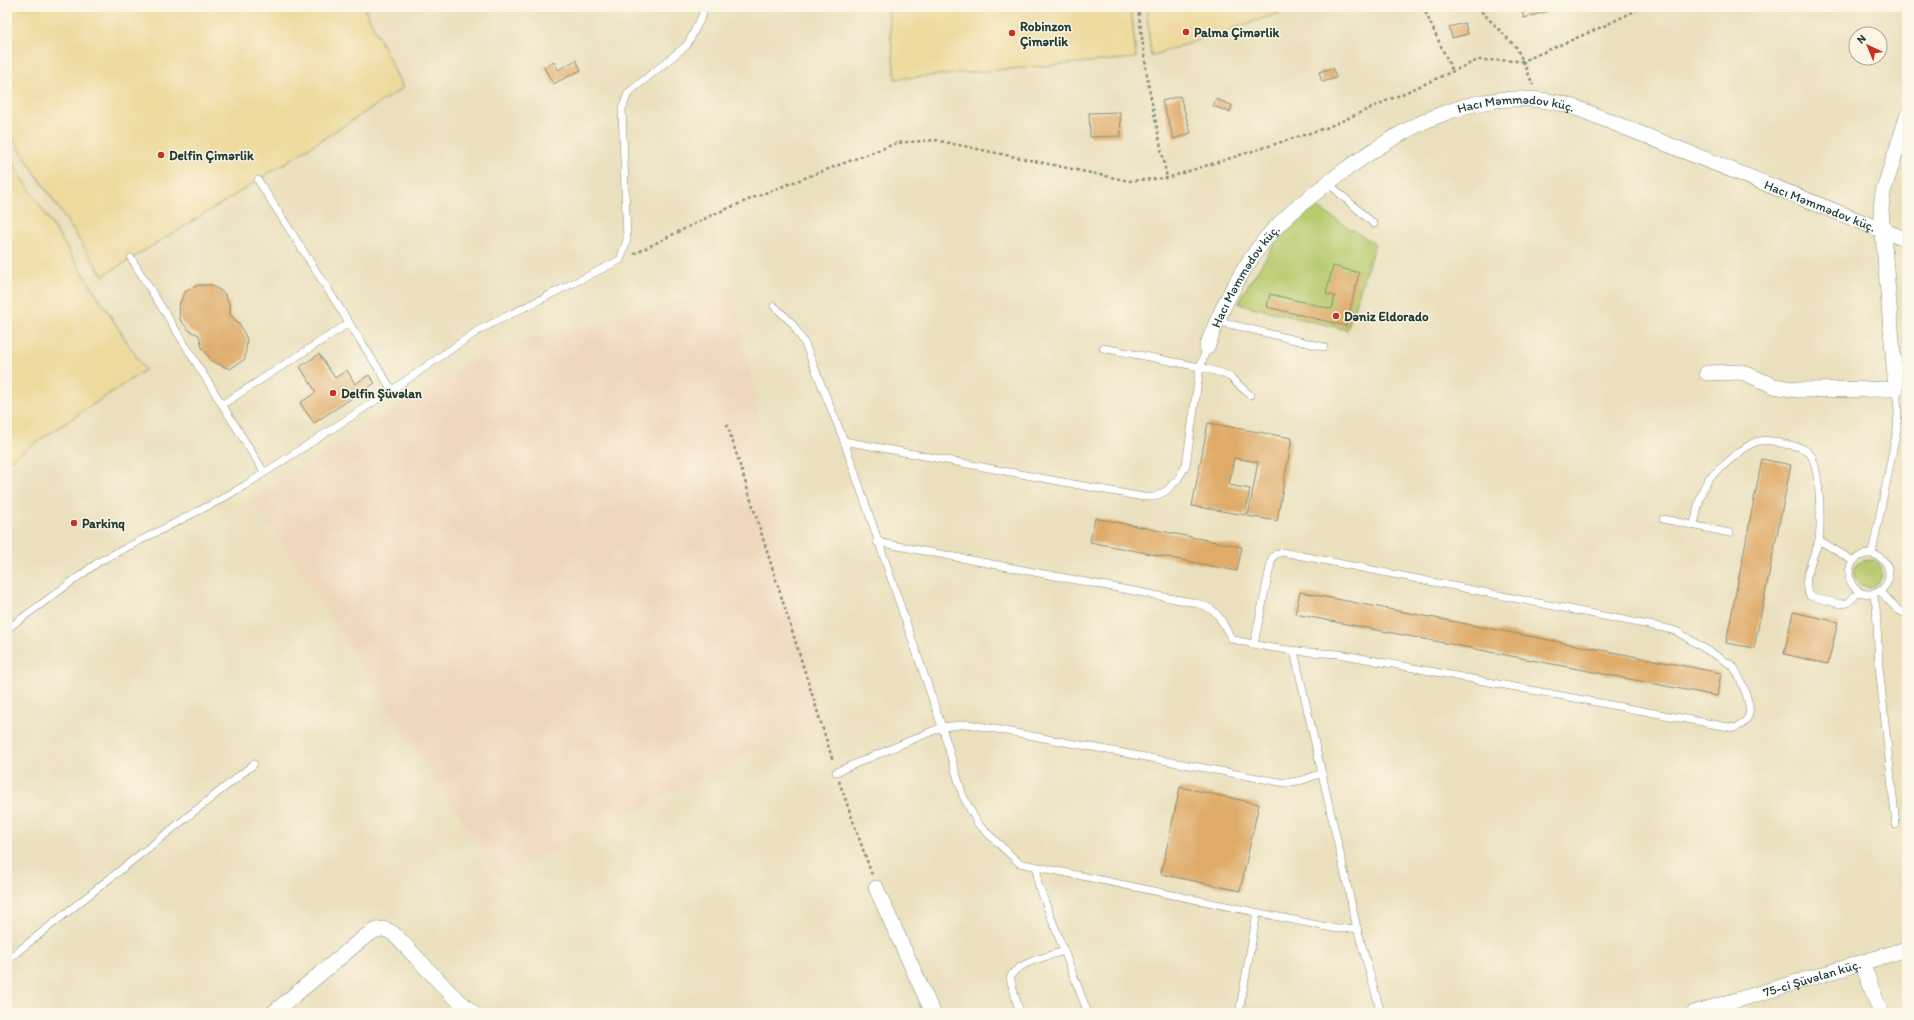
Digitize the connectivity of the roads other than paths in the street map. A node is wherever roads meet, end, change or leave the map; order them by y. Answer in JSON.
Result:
{"nodes":[{"id":1,"x":703,"y":7,"type":"edge"},
{"id":2,"x":1907,"y":117,"type":"edge"},
{"id":3,"x":258,"y":180,"type":"dead end"},
{"id":4,"x":1328,"y":183,"type":"junction"},
{"id":5,"x":1374,"y":224,"type":"dead end"},
{"id":6,"x":1882,"y":230,"type":"junction"},
{"id":7,"x":1907,"y":240,"type":"edge"},
{"id":8,"x":131,"y":258,"type":"dead end"},
{"id":9,"x":774,"y":306,"type":"dead end"},
{"id":10,"x":1216,"y":321,"type":"junction"},
{"id":11,"x":349,"y":323,"type":"junction"},
{"id":12,"x":1206,"y":347,"type":"joint"},
{"id":13,"x":1324,"y":347,"type":"dead end"},
{"id":14,"x":1102,"y":348,"type":"dead end"},
{"id":15,"x":1200,"y":367,"type":"junction"},
{"id":16,"x":1707,"y":373,"type":"dead end"},
{"id":17,"x":1896,"y":388,"type":"junction"},
{"id":18,"x":392,"y":390,"type":"junction"},
{"id":19,"x":1250,"y":395,"type":"dead end"},
{"id":20,"x":223,"y":404,"type":"junction"},
{"id":21,"x":844,"y":441,"type":"junction"},
{"id":22,"x":264,"y":472,"type":"junction"},
{"id":23,"x":1663,"y":519,"type":"dead end"},
{"id":24,"x":1694,"y":524,"type":"junction"},
{"id":25,"x":1730,"y":533,"type":"dead end"},
{"id":26,"x":1819,"y":540,"type":"junction"},
{"id":27,"x":877,"y":542,"type":"junction"},
{"id":28,"x":1872,"y":553,"type":"junction"},
{"id":29,"x":1853,"y":561,"type":"junction"},
{"id":30,"x":1859,"y":592,"type":"junction"},
{"id":31,"x":1877,"y":592,"type":"junction"},
{"id":32,"x":1907,"y":614,"type":"edge"},
{"id":33,"x":7,"y":629,"type":"edge"},
{"id":34,"x":1254,"y":644,"type":"junction"},
{"id":35,"x":1294,"y":651,"type":"junction"},
{"id":36,"x":942,"y":727,"type":"junction"},
{"id":37,"x":254,"y":764,"type":"dead end"},
{"id":38,"x":836,"y":772,"type":"road end"},
{"id":39,"x":1322,"y":773,"type":"junction"},
{"id":40,"x":1896,"y":825,"type":"dead end"},
{"id":41,"x":1037,"y":868,"type":"junction"},
{"id":42,"x":876,"y":888,"type":"road end"},
{"id":43,"x":1257,"y":913,"type":"junction"},
{"id":44,"x":1357,"y":928,"type":"junction"},
{"id":45,"x":1907,"y":949,"type":"edge"},
{"id":46,"x":1064,"y":951,"type":"junction"},
{"id":47,"x":7,"y":960,"type":"edge"},
{"id":48,"x":1862,"y":963,"type":"junction"},
{"id":49,"x":273,"y":1013,"type":"edge"},
{"id":50,"x":473,"y":1013,"type":"edge"},
{"id":51,"x":933,"y":1013,"type":"edge"},
{"id":52,"x":1020,"y":1013,"type":"edge"},
{"id":53,"x":1088,"y":1013,"type":"edge"},
{"id":54,"x":1240,"y":1013,"type":"edge"},
{"id":55,"x":1381,"y":1013,"type":"edge"},
{"id":56,"x":1694,"y":1013,"type":"edge"},
{"id":57,"x":1881,"y":1013,"type":"edge"}],
"edges":[{"from":1,"to":18,"type":"lane"},
{"from":2,"to":6,"type":"street"},
{"from":3,"to":11,"type":"lane"},
{"from":4,"to":5,"type":"lane"},
{"from":4,"to":6,"type":"street","name":"Hacı Məmmədov küç."},
{"from":4,"to":10,"type":"street","name":"Hacı Məmmədov küç."},
{"from":6,"to":7,"type":"street","name":"Hacı Məmmədov küç."},
{"from":6,"to":17,"type":"street"},
{"from":8,"to":20,"type":"lane"},
{"from":9,"to":21,"type":"lane"},
{"from":10,"to":12,"type":"street","name":"Hacı Məmmədov küç."},
{"from":10,"to":13,"type":"lane"},
{"from":11,"to":18,"type":"lane"},
{"from":11,"to":20,"type":"lane"},
{"from":12,"to":15,"type":"lane"},
{"from":14,"to":15,"type":"lane"},
{"from":15,"to":19,"type":"lane"},
{"from":15,"to":21,"type":"lane"},
{"from":16,"to":17,"type":"street"},
{"from":17,"to":28,"type":"lane"},
{"from":18,"to":22,"type":"lane"},
{"from":20,"to":22,"type":"lane"},
{"from":21,"to":27,"type":"lane"},
{"from":22,"to":33,"type":"lane"},
{"from":23,"to":24,"type":"lane"},
{"from":24,"to":25,"type":"lane"},
{"from":24,"to":26,"type":"lane"},
{"from":26,"to":29,"type":"lane"},
{"from":26,"to":30,"type":"lane"},
{"from":27,"to":34,"type":"lane"},
{"from":27,"to":36,"type":"lane"},
{"from":28,"to":29,"type":"lane"},
{"from":28,"to":31,"type":"lane"},
{"from":29,"to":30,"type":"lane"},
{"from":30,"to":31,"type":"lane"},
{"from":31,"to":32,"type":"lane"},
{"from":31,"to":40,"type":"lane"},
{"from":34,"to":35,"type":"lane"},
{"from":34,"to":35,"type":"lane"},
{"from":35,"to":39,"type":"lane"},
{"from":36,"to":38,"type":"lane"},
{"from":36,"to":39,"type":"lane"},
{"from":36,"to":41,"type":"lane"},
{"from":37,"to":47,"type":"lane"},
{"from":39,"to":44,"type":"lane"},
{"from":41,"to":43,"type":"lane"},
{"from":41,"to":46,"type":"lane"},
{"from":42,"to":51,"type":"street"},
{"from":43,"to":44,"type":"lane"},
{"from":43,"to":54,"type":"lane"},
{"from":44,"to":55,"type":"lane"},
{"from":45,"to":48,"type":"street","name":"75-ci Şüvəlan küç."},
{"from":46,"to":52,"type":"lane"},
{"from":46,"to":53,"type":"lane"},
{"from":48,"to":56,"type":"street","name":"75-ci Şüvəlan küç."},
{"from":48,"to":57,"type":"street"},
{"from":49,"to":50,"type":"street"}]}
